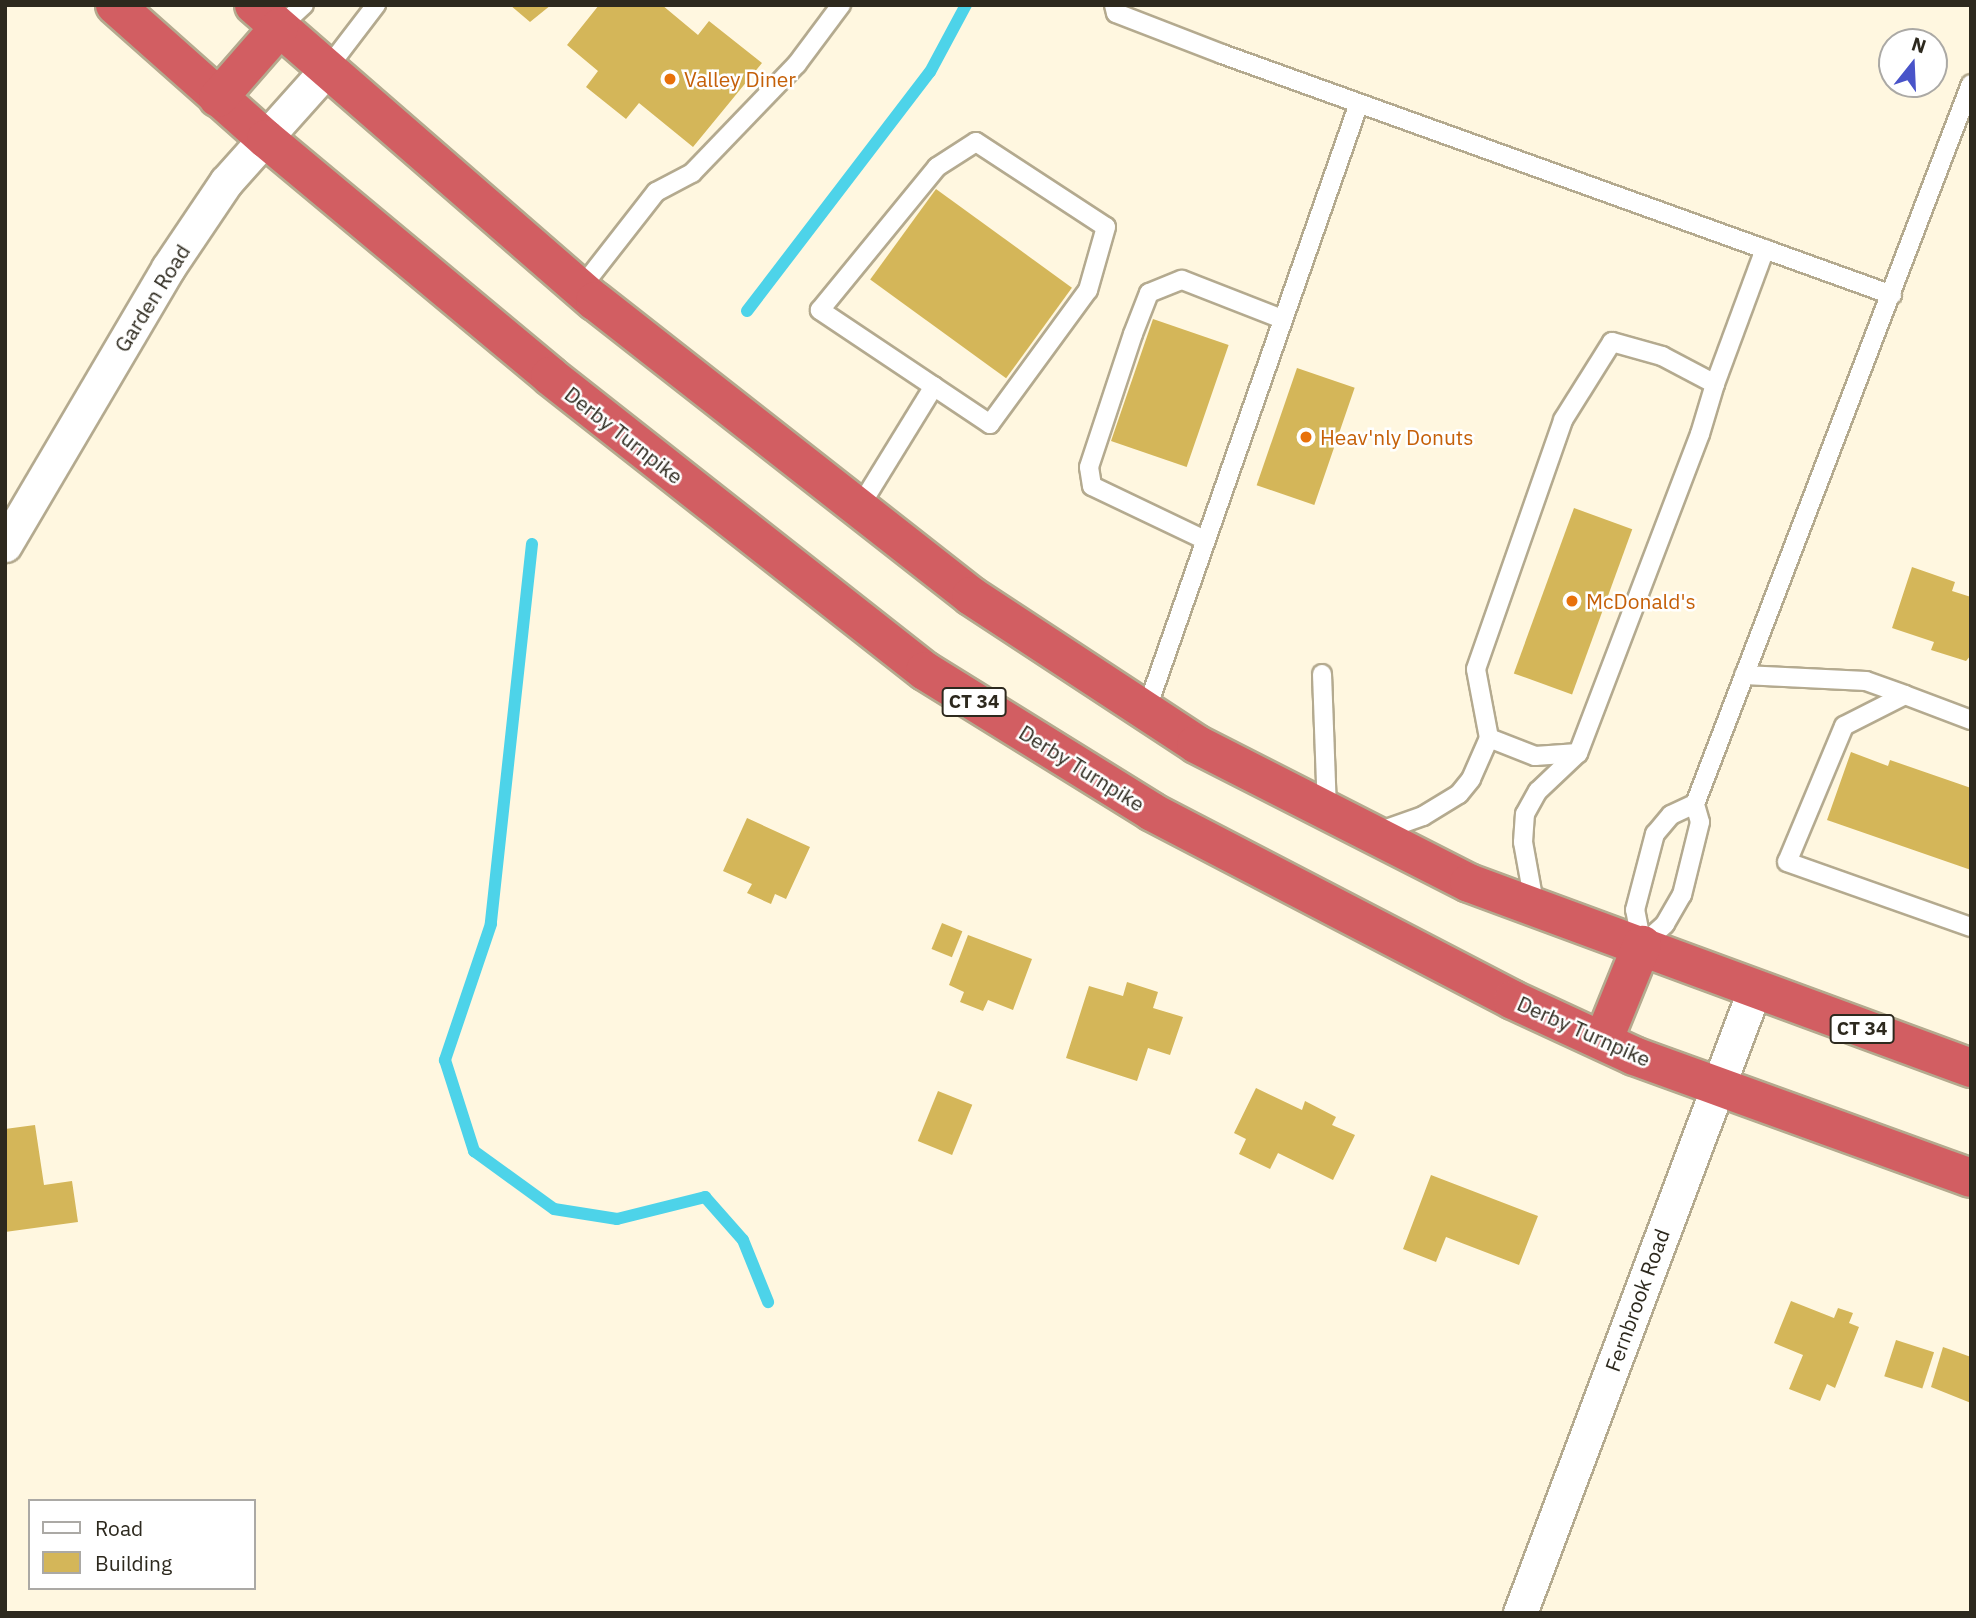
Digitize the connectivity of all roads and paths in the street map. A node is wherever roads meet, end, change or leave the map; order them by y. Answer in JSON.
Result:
{"nodes":[{"id":1,"x":115,"y":5,"type":"edge"},
{"id":2,"x":376,"y":5,"type":"edge"},
{"id":3,"x":841,"y":5,"type":"edge"},
{"id":4,"x":1114,"y":5,"type":"edge"},
{"id":5,"x":279,"y":13,"type":"edge"},
{"id":6,"x":327,"y":69,"type":"junction"},
{"id":7,"x":1971,"y":85,"type":"edge"},
{"id":8,"x":218,"y":97,"type":"junction"},
{"id":9,"x":1359,"y":103,"type":"junction"},
{"id":10,"x":266,"y":139,"type":"junction"},
{"id":11,"x":1765,"y":250,"type":"junction"},
{"id":12,"x":581,"y":288,"type":"junction"},
{"id":13,"x":1892,"y":296,"type":"junction"},
{"id":14,"x":1282,"y":319,"type":"junction"},
{"id":15,"x":1715,"y":384,"type":"junction"},
{"id":16,"x":934,"y":386,"type":"junction"},
{"id":17,"x":859,"y":508,"type":"junction"},
{"id":18,"x":1205,"y":540,"type":"junction"},
{"id":19,"x":5,"y":545,"type":"edge"},
{"id":20,"x":1322,"y":674,"type":"dead end"},
{"id":21,"x":1744,"y":675,"type":"junction"},
{"id":22,"x":1905,"y":695,"type":"junction"},
{"id":23,"x":1146,"y":711,"type":"junction"},
{"id":24,"x":1971,"y":720,"type":"edge"},
{"id":25,"x":1489,"y":737,"type":"junction"},
{"id":26,"x":1578,"y":753,"type":"junction"},
{"id":27,"x":1695,"y":804,"type":"junction"},
{"id":28,"x":1327,"y":811,"type":"junction"},
{"id":29,"x":1372,"y":834,"type":"junction"},
{"id":30,"x":1535,"y":908,"type":"junction"},
{"id":31,"x":1971,"y":927,"type":"edge"},
{"id":32,"x":1642,"y":945,"type":"junction"},
{"id":33,"x":1755,"y":988,"type":"junction"},
{"id":34,"x":1603,"y":1041,"type":"junction"},
{"id":35,"x":1963,"y":1058,"type":"edge"},
{"id":36,"x":1715,"y":1086,"type":"junction"},
{"id":37,"x":1971,"y":1178,"type":"edge"},
{"id":38,"x":1520,"y":1613,"type":"edge"}],
"edges":[{"from":1,"to":8,"type":"highway","name":"Derby Turnpike","number":"CT 34"},
{"from":2,"to":6,"type":"lane"},
{"from":3,"to":12,"type":"lane"},
{"from":4,"to":9,"type":"lane"},
{"from":5,"to":6,"type":"highway","number":"CT 34"},
{"from":5,"to":8,"type":"highway"},
{"from":6,"to":10,"type":"street","name":"Garden Road"},
{"from":6,"to":12,"type":"highway","number":"CT 34"},
{"from":7,"to":13,"type":"lane"},
{"from":8,"to":10,"type":"highway","name":"Derby Turnpike","number":"CT 34"},
{"from":9,"to":11,"type":"lane"},
{"from":9,"to":14,"type":"lane"},
{"from":10,"to":19,"type":"street","name":"Garden Road"},
{"from":10,"to":34,"type":"highway","name":"Derby Turnpike","number":"CT 34"},
{"from":11,"to":13,"type":"lane"},
{"from":11,"to":15,"type":"lane"},
{"from":12,"to":17,"type":"highway","number":"CT 34"},
{"from":13,"to":21,"type":"lane"},
{"from":14,"to":18,"type":"lane"},
{"from":14,"to":18,"type":"lane"},
{"from":15,"to":25,"type":"lane"},
{"from":15,"to":26,"type":"lane"},
{"from":16,"to":16,"type":"lane"},
{"from":16,"to":17,"type":"lane"},
{"from":17,"to":23,"type":"highway","number":"CT 34"},
{"from":18,"to":23,"type":"lane"},
{"from":20,"to":28,"type":"lane"},
{"from":21,"to":22,"type":"lane"},
{"from":21,"to":27,"type":"lane"},
{"from":22,"to":24,"type":"lane"},
{"from":22,"to":31,"type":"lane"},
{"from":23,"to":28,"type":"highway","number":"CT 34"},
{"from":25,"to":26,"type":"lane"},
{"from":25,"to":29,"type":"lane"},
{"from":26,"to":30,"type":"lane"},
{"from":27,"to":32,"type":"lane"},
{"from":27,"to":32,"type":"lane"},
{"from":28,"to":29,"type":"highway","number":"CT 34"},
{"from":29,"to":30,"type":"highway","number":"CT 34"},
{"from":30,"to":32,"type":"highway","number":"CT 34"},
{"from":32,"to":33,"type":"highway","number":"CT 34"},
{"from":32,"to":34,"type":"highway"},
{"from":33,"to":35,"type":"highway","number":"CT 34"},
{"from":33,"to":36,"type":"street","name":"Fernbrook Road"},
{"from":34,"to":36,"type":"highway","name":"Derby Turnpike","number":"CT 34"},
{"from":36,"to":37,"type":"highway","name":"Derby Turnpike","number":"CT 34"},
{"from":36,"to":38,"type":"street","name":"Fernbrook Road"}]}
